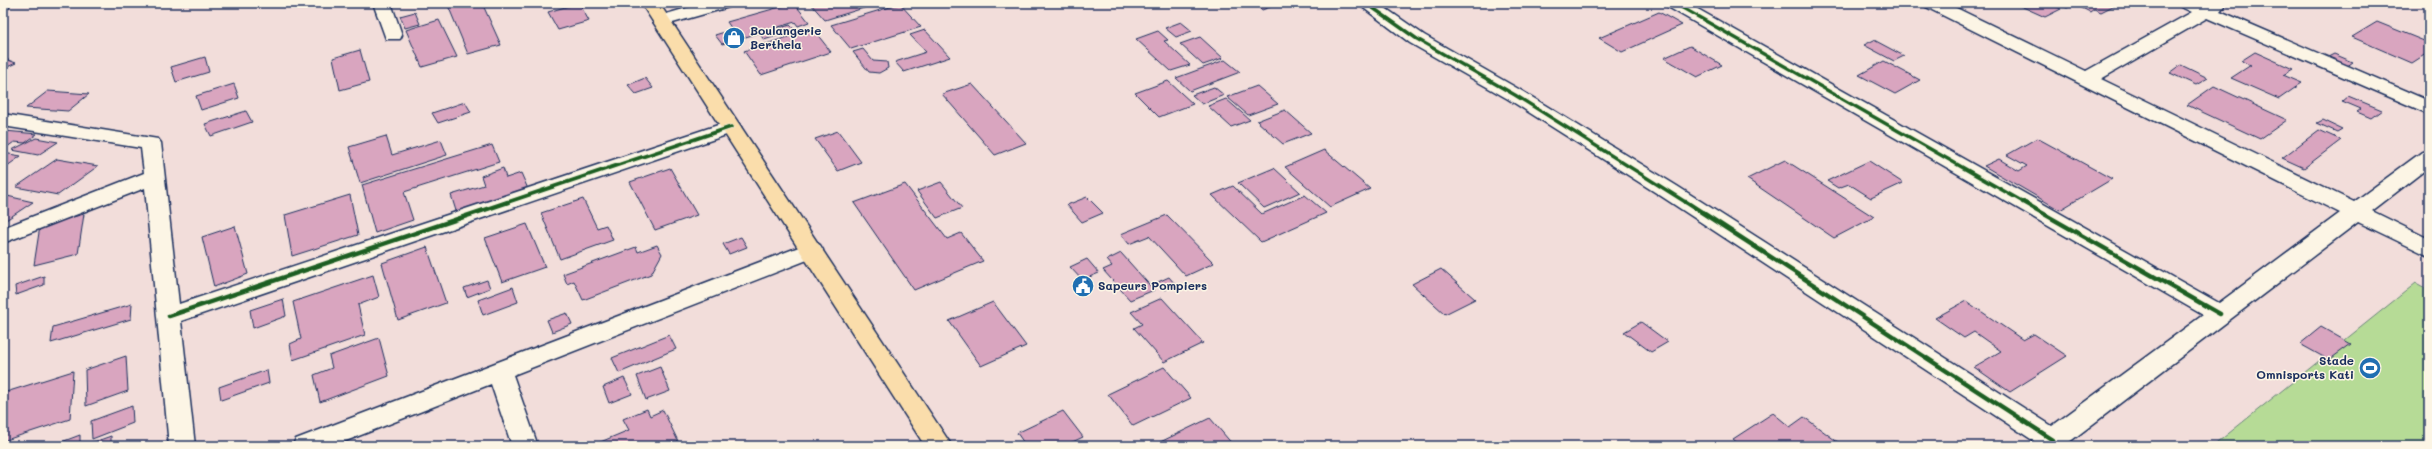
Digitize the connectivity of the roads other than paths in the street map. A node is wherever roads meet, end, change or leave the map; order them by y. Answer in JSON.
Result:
{"nodes":[{"id":1,"x":382,"y":3,"type":"edge"},
{"id":2,"x":650,"y":3,"type":"edge"},
{"id":3,"x":723,"y":3,"type":"edge"},
{"id":4,"x":1366,"y":3,"type":"edge"},
{"id":5,"x":1674,"y":3,"type":"edge"},
{"id":6,"x":1932,"y":3,"type":"edge"},
{"id":7,"x":2187,"y":3,"type":"edge"},
{"id":8,"x":2212,"y":7,"type":"edge"},
{"id":9,"x":662,"y":21,"type":"junction"},
{"id":10,"x":393,"y":35,"type":"dead end"},
{"id":11,"x":2086,"y":79,"type":"junction"},
{"id":12,"x":2429,"y":108,"type":"edge"},
{"id":13,"x":3,"y":120,"type":"edge"},
{"id":14,"x":731,"y":127,"type":"junction"},
{"id":15,"x":2429,"y":157,"type":"edge"},
{"id":16,"x":154,"y":177,"type":"junction"},
{"id":17,"x":2356,"y":212,"type":"junction"},
{"id":18,"x":3,"y":236,"type":"edge"},
{"id":19,"x":2429,"y":248,"type":"edge"},
{"id":20,"x":812,"y":250,"type":"junction"},
{"id":21,"x":2220,"y":314,"type":"junction"},
{"id":22,"x":169,"y":316,"type":"junction"},
{"id":23,"x":499,"y":371,"type":"junction"},
{"id":24,"x":2049,"y":443,"type":"edge"},
{"id":25,"x":182,"y":446,"type":"edge"},
{"id":26,"x":304,"y":446,"type":"edge"},
{"id":27,"x":525,"y":446,"type":"edge"},
{"id":28,"x":939,"y":446,"type":"edge"}],
"edges":[{"from":1,"to":10,"type":"street"},
{"from":2,"to":9,"type":"main road"},
{"from":3,"to":9,"type":"street"},
{"from":4,"to":24,"type":"street"},
{"from":5,"to":21,"type":"street"},
{"from":6,"to":11,"type":"street"},
{"from":7,"to":8,"type":"street"},
{"from":8,"to":11,"type":"street"},
{"from":8,"to":12,"type":"street"},
{"from":9,"to":14,"type":"main road"},
{"from":11,"to":17,"type":"street"},
{"from":13,"to":16,"type":"street"},
{"from":14,"to":20,"type":"main road"},
{"from":14,"to":22,"type":"street"},
{"from":15,"to":17,"type":"street"},
{"from":16,"to":18,"type":"street"},
{"from":16,"to":22,"type":"street"},
{"from":17,"to":19,"type":"street"},
{"from":17,"to":21,"type":"street"},
{"from":20,"to":23,"type":"street"},
{"from":20,"to":28,"type":"main road"},
{"from":21,"to":24,"type":"street"},
{"from":22,"to":25,"type":"street"},
{"from":23,"to":26,"type":"street"},
{"from":23,"to":27,"type":"street"}]}
